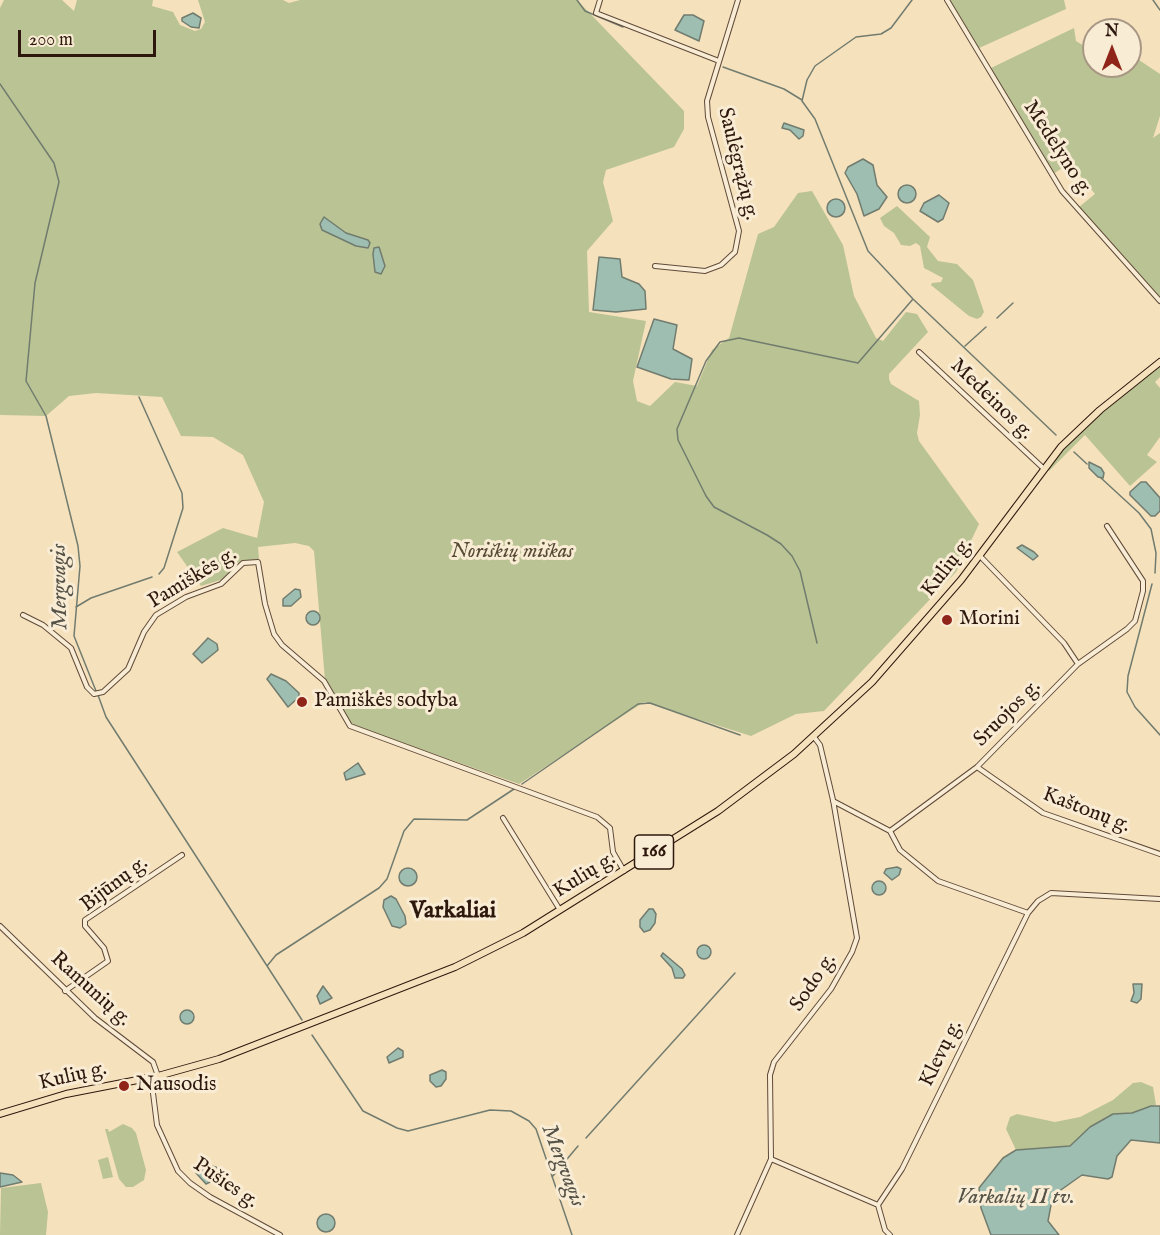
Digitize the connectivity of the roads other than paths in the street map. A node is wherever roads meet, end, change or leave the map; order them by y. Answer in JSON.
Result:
{"nodes":[{"id":1,"x":600,"y":0,"type":"edge"},
{"id":2,"x":738,"y":0,"type":"edge"},
{"id":3,"x":947,"y":0,"type":"edge"},
{"id":4,"x":719,"y":61,"type":"junction"},
{"id":5,"x":655,"y":266,"type":"dead end"},
{"id":6,"x":1160,"y":301,"type":"edge"},
{"id":7,"x":919,"y":352,"type":"dead end"},
{"id":8,"x":1160,"y":362,"type":"edge"},
{"id":9,"x":1043,"y":468,"type":"junction"},
{"id":10,"x":1107,"y":526,"type":"dead end"},
{"id":11,"x":980,"y":556,"type":"junction"},
{"id":12,"x":23,"y":615,"type":"dead end"},
{"id":13,"x":1078,"y":664,"type":"junction"},
{"id":14,"x":814,"y":737,"type":"junction"},
{"id":15,"x":976,"y":767,"type":"junction"},
{"id":16,"x":833,"y":800,"type":"junction"},
{"id":17,"x":503,"y":818,"type":"dead end"},
{"id":18,"x":890,"y":831,"type":"junction"},
{"id":19,"x":1160,"y":854,"type":"edge"},
{"id":20,"x":182,"y":855,"type":"dead end"},
{"id":21,"x":624,"y":872,"type":"junction"},
{"id":22,"x":1160,"y":899,"type":"edge"},
{"id":23,"x":560,"y":911,"type":"junction"},
{"id":24,"x":1028,"y":913,"type":"junction"},
{"id":25,"x":0,"y":926,"type":"edge"},
{"id":26,"x":65,"y":991,"type":"junction"},
{"id":27,"x":155,"y":1076,"type":"junction"},
{"id":28,"x":0,"y":1113,"type":"edge"},
{"id":29,"x":771,"y":1159,"type":"junction"},
{"id":30,"x":878,"y":1205,"type":"junction"},
{"id":31,"x":280,"y":1235,"type":"edge"},
{"id":32,"x":737,"y":1235,"type":"edge"},
{"id":33,"x":890,"y":1235,"type":"edge"}],
"edges":[{"from":1,"to":4,"type":"street"},
{"from":2,"to":4,"type":"street","name":"Saulėgrąžų g."},
{"from":3,"to":6,"type":"street","name":"Medelyno g."},
{"from":4,"to":5,"type":"street","name":"Saulėgrąžų g."},
{"from":7,"to":9,"type":"street","name":"Medeinos g."},
{"from":8,"to":9,"type":"main road","name":"Kulių g.","number":"166"},
{"from":9,"to":11,"type":"main road","name":"Kulių g.","number":"166"},
{"from":10,"to":13,"type":"street","name":"Sruojos g."},
{"from":11,"to":13,"type":"street"},
{"from":11,"to":14,"type":"main road","name":"Kulių g.","number":"166"},
{"from":12,"to":21,"type":"street","name":"Pamiškės g."},
{"from":13,"to":15,"type":"street","name":"Sruojos g."},
{"from":14,"to":16,"type":"street","name":"Sodo g."},
{"from":14,"to":21,"type":"main road","name":"Kulių g.","number":"166"},
{"from":15,"to":18,"type":"street","name":"Sruojos g."},
{"from":15,"to":19,"type":"street","name":"Kaštonų g."},
{"from":16,"to":18,"type":"street"},
{"from":16,"to":29,"type":"street","name":"Sodo g."},
{"from":17,"to":23,"type":"street"},
{"from":18,"to":24,"type":"street"},
{"from":20,"to":26,"type":"street","name":"Bijūnų g."},
{"from":21,"to":23,"type":"main road","name":"Kulių g.","number":"166"},
{"from":22,"to":24,"type":"street"},
{"from":23,"to":27,"type":"main road","name":"Kulių g.","number":"166"},
{"from":24,"to":30,"type":"street","name":"Klevų g."},
{"from":25,"to":26,"type":"street","name":"Ramunių g."},
{"from":26,"to":27,"type":"street","name":"Ramunių g."},
{"from":27,"to":28,"type":"main road","name":"Kulių g.","number":"166"},
{"from":27,"to":31,"type":"street","name":"Pušies g."},
{"from":29,"to":30,"type":"street"},
{"from":29,"to":32,"type":"street","name":"Sodo g."},
{"from":30,"to":33,"type":"street"}]}
